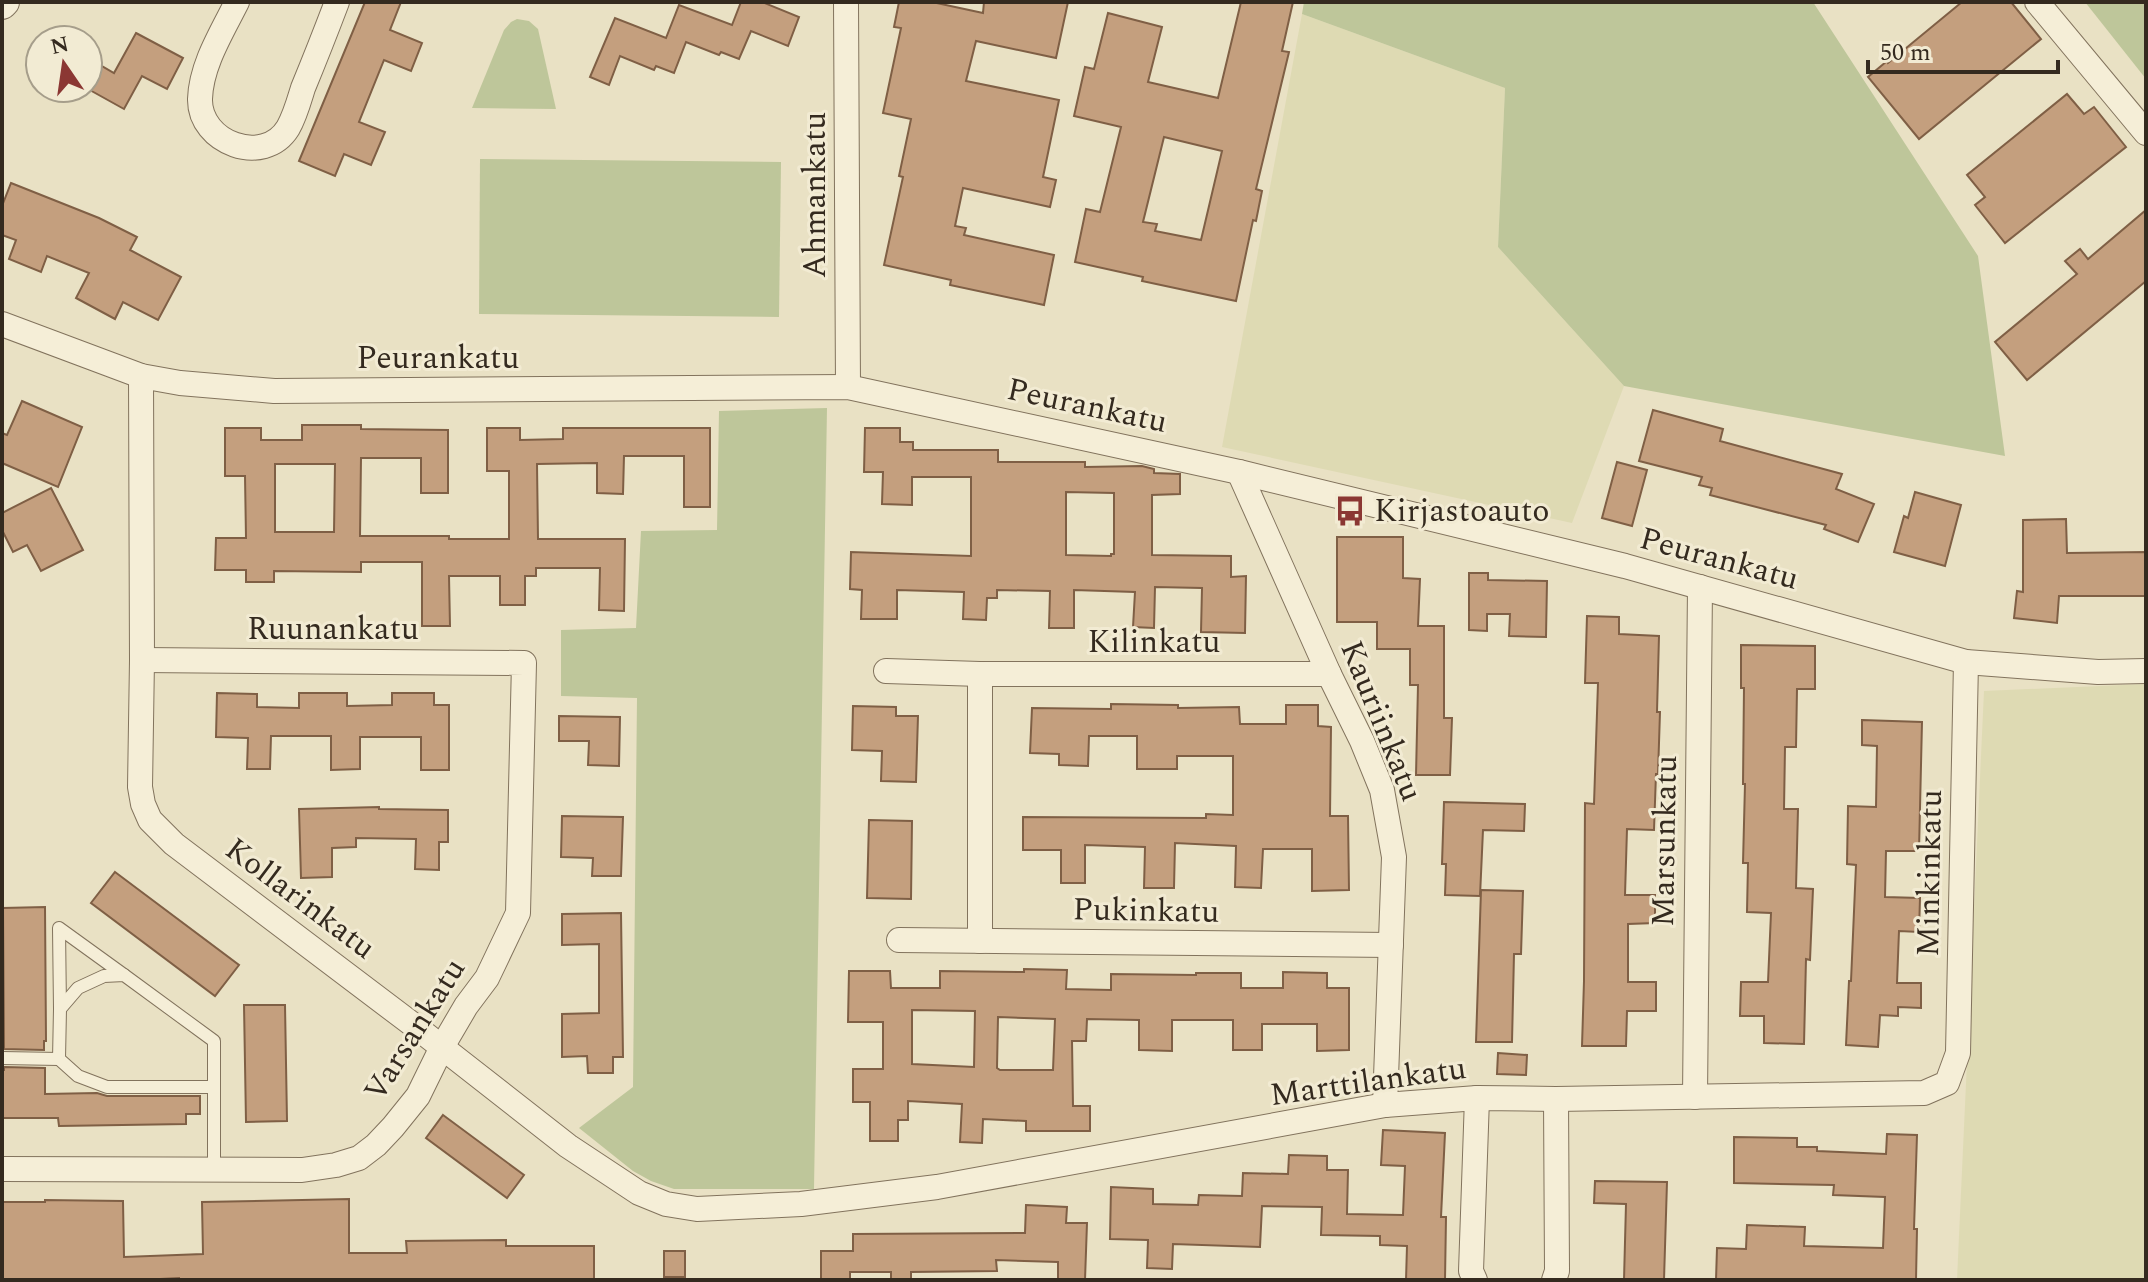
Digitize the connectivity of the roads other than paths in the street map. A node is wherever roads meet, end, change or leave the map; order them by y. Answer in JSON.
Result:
{"nodes":[{"id":1,"x":237,"y":2,"type":"edge"},
{"id":2,"x":337,"y":2,"type":"edge"},
{"id":3,"x":846,"y":2,"type":"edge"},
{"id":4,"x":2037,"y":2,"type":"edge"},
{"id":5,"x":2146,"y":133,"type":"edge"},
{"id":6,"x":2,"y":324,"type":"edge"},
{"id":7,"x":141,"y":376,"type":"junction"},
{"id":8,"x":848,"y":387,"type":"junction"},
{"id":9,"x":1239,"y":472,"type":"junction"},
{"id":10,"x":1700,"y":587,"type":"junction"},
{"id":11,"x":142,"y":660,"type":"junction"},
{"id":12,"x":1966,"y":662,"type":"junction"},
{"id":13,"x":524,"y":663,"type":"joint"},
{"id":14,"x":886,"y":671,"type":"dead end"},
{"id":15,"x":2146,"y":671,"type":"edge"},
{"id":16,"x":980,"y":674,"type":"junction"},
{"id":17,"x":1329,"y":674,"type":"junction"},
{"id":18,"x":899,"y":940,"type":"dead end"},
{"id":19,"x":980,"y":941,"type":"junction"},
{"id":20,"x":1391,"y":945,"type":"junction"},
{"id":21,"x":124,"y":975,"type":"junction"},
{"id":22,"x":60,"y":1009,"type":"junction"},
{"id":23,"x":442,"y":1047,"type":"junction"},
{"id":24,"x":2,"y":1058,"type":"edge"},
{"id":25,"x":59,"y":1059,"type":"junction"},
{"id":26,"x":1947,"y":1083,"type":"joint"},
{"id":27,"x":213,"y":1087,"type":"junction"},
{"id":28,"x":1695,"y":1097,"type":"junction"},
{"id":29,"x":1477,"y":1098,"type":"junction"},
{"id":30,"x":1556,"y":1099,"type":"junction"},
{"id":31,"x":1385,"y":1105,"type":"junction"},
{"id":32,"x":2,"y":1169,"type":"edge"},
{"id":33,"x":214,"y":1170,"type":"junction"},
{"id":34,"x":801,"y":1204,"type":"joint"},
{"id":35,"x":1475,"y":1280,"type":"edge"},
{"id":36,"x":1554,"y":1280,"type":"edge"}],
"edges":[{"from":1,"to":2,"type":"street"},
{"from":3,"to":8,"type":"street","name":"Ahmankatu"},
{"from":4,"to":5,"type":"street"},
{"from":6,"to":7,"type":"street","name":"Peurankatu"},
{"from":7,"to":8,"type":"street","name":"Peurankatu"},
{"from":7,"to":11,"type":"street","name":"Kollarinkatu"},
{"from":8,"to":9,"type":"street","name":"Peurankatu"},
{"from":9,"to":10,"type":"street","name":"Peurankatu"},
{"from":9,"to":17,"type":"street","name":"Kauriinkatu"},
{"from":10,"to":12,"type":"street","name":"Peurankatu"},
{"from":10,"to":28,"type":"street","name":"Marsunkatu"},
{"from":11,"to":13,"type":"street","name":"Ruunankatu"},
{"from":11,"to":23,"type":"street","name":"Kollarinkatu"},
{"from":12,"to":15,"type":"street","name":"Peurankatu"},
{"from":12,"to":26,"type":"street","name":"Minkinkatu"},
{"from":13,"to":23,"type":"street","name":"Varsankatu"},
{"from":14,"to":16,"type":"street","name":"Kilinkatu"},
{"from":16,"to":17,"type":"street","name":"Kilinkatu"},
{"from":16,"to":19,"type":"street"},
{"from":17,"to":20,"type":"street","name":"Kauriinkatu"},
{"from":18,"to":19,"type":"street","name":"Pukinkatu"},
{"from":19,"to":20,"type":"street","name":"Pukinkatu"},
{"from":20,"to":31,"type":"street","name":"Kauriinkatu"},
{"from":21,"to":22,"type":"lane"},
{"from":21,"to":22,"type":"lane"},
{"from":21,"to":27,"type":"lane"},
{"from":22,"to":25,"type":"lane"},
{"from":23,"to":33,"type":"street","name":"Varsankatu"},
{"from":23,"to":34,"type":"street","name":"Kollarinkatu"},
{"from":24,"to":25,"type":"lane"},
{"from":25,"to":27,"type":"lane"},
{"from":26,"to":28,"type":"street","name":"Marttilankatu"},
{"from":27,"to":33,"type":"lane"},
{"from":28,"to":30,"type":"street","name":"Marttilankatu"},
{"from":29,"to":30,"type":"street","name":"Marttilankatu"},
{"from":29,"to":31,"type":"street","name":"Marttilankatu"},
{"from":29,"to":35,"type":"street"},
{"from":30,"to":36,"type":"street"},
{"from":31,"to":34,"type":"street","name":"Marttilankatu"},
{"from":32,"to":33,"type":"street","name":"Varsankatu"}]}
